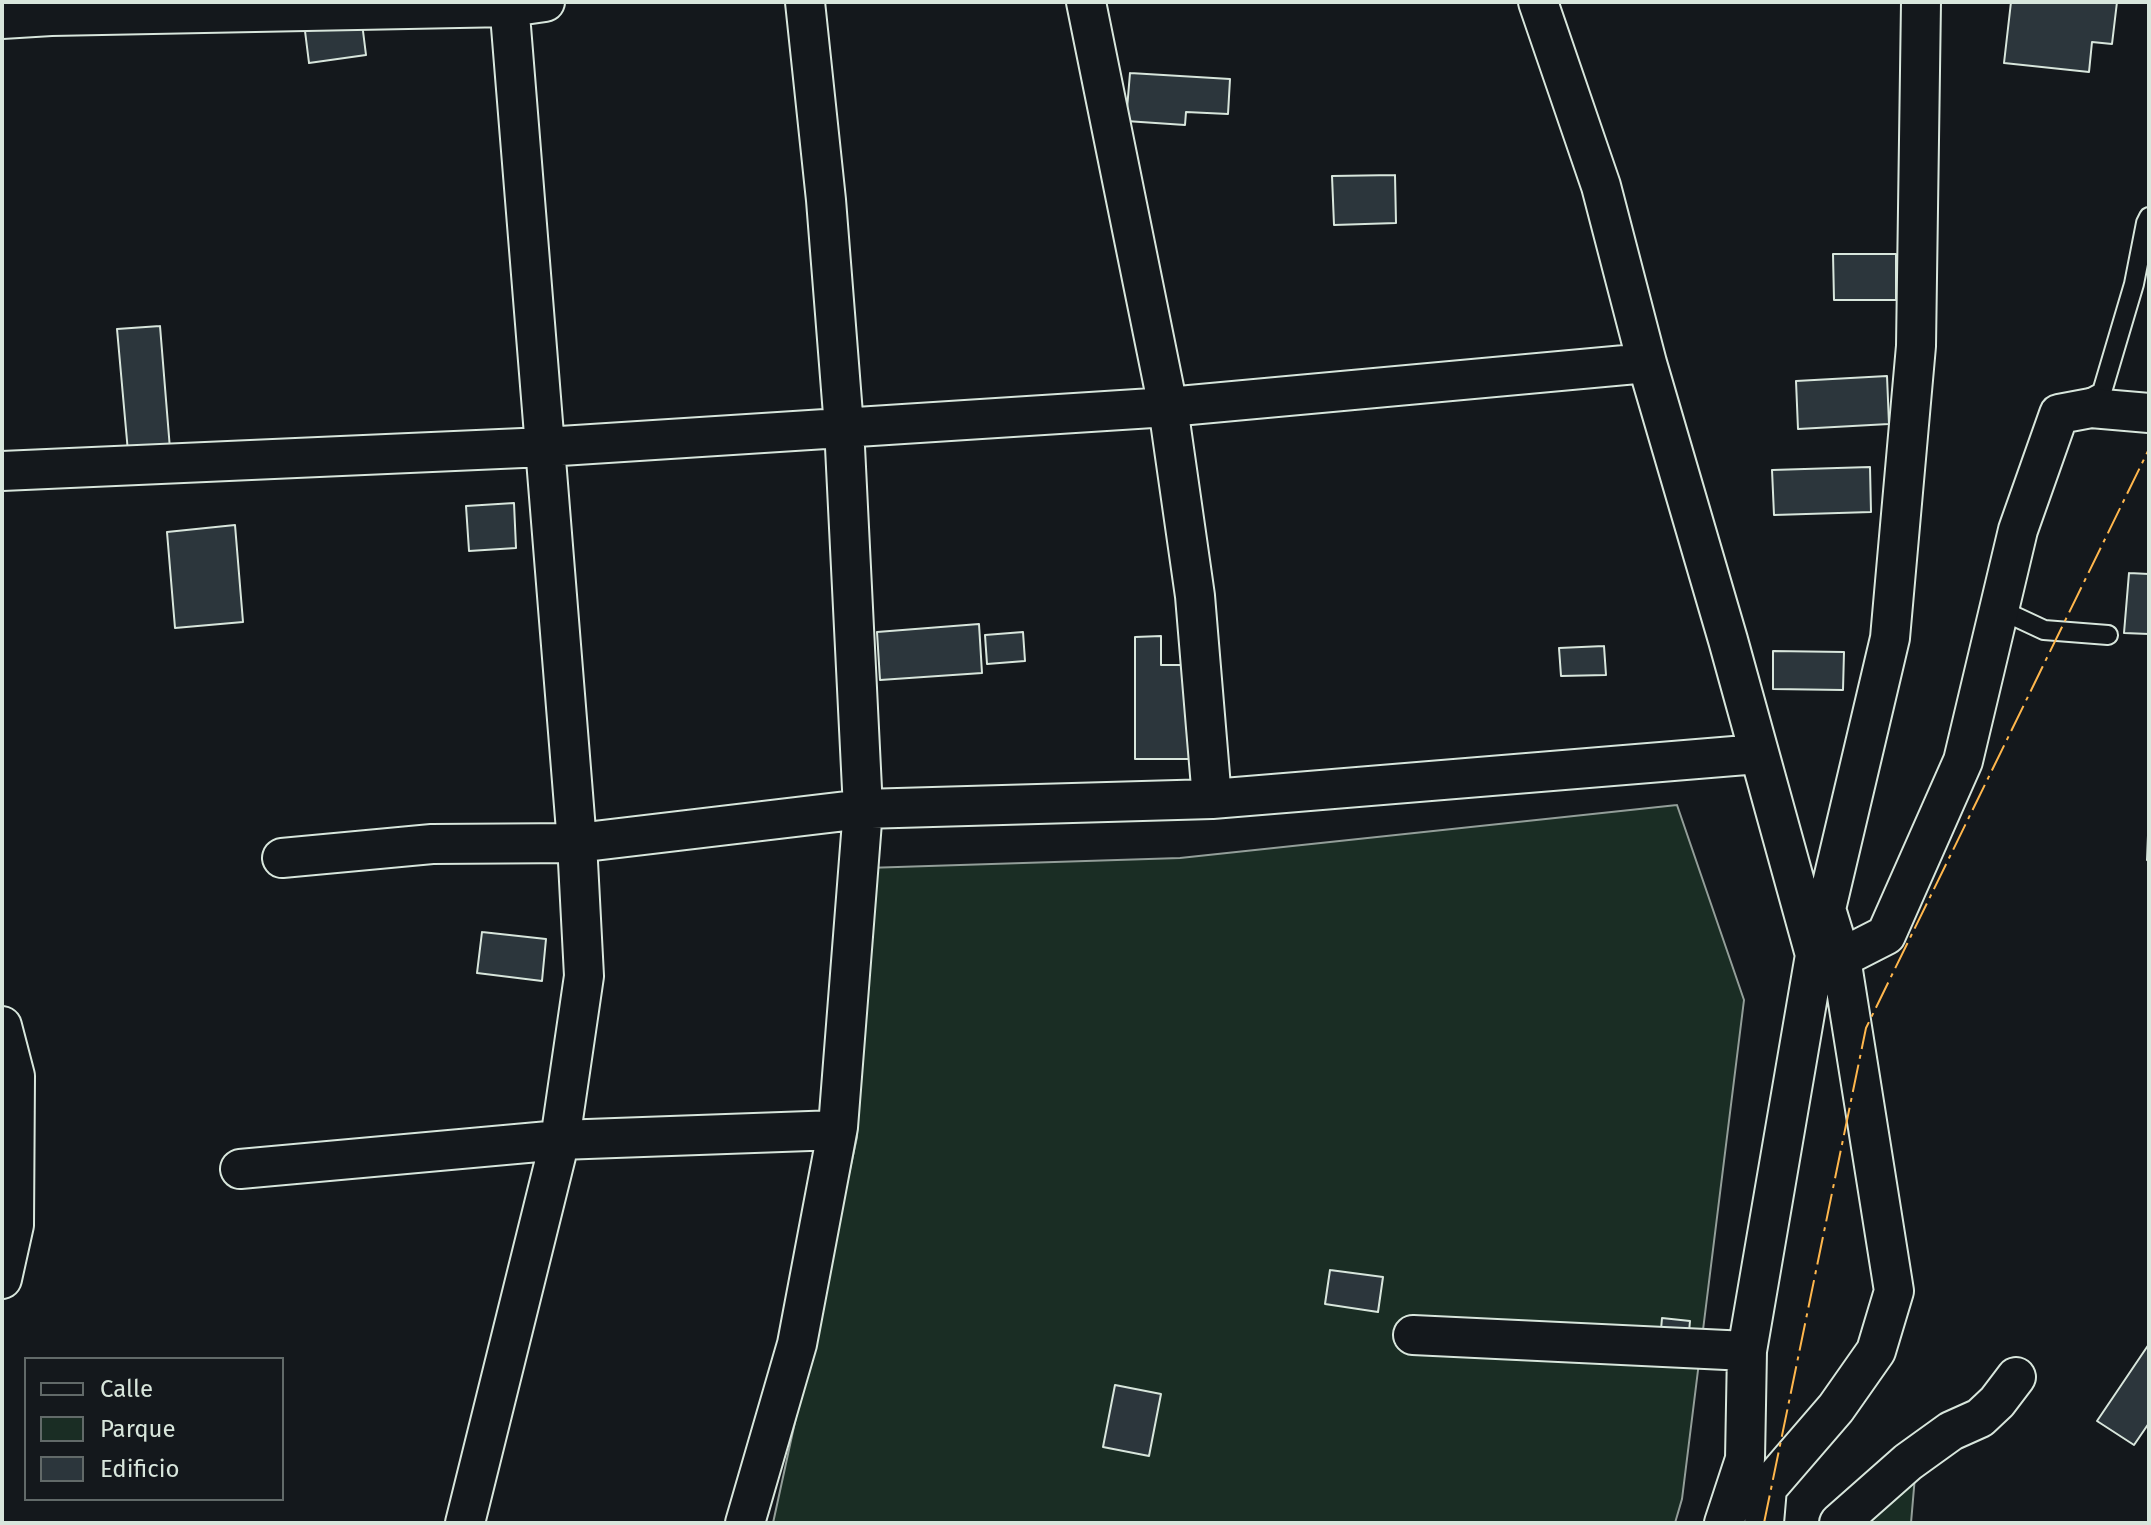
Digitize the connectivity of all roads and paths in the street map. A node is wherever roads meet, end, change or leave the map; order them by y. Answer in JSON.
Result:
{"nodes":[{"id":1,"x":805,"y":2,"type":"edge"},
{"id":2,"x":1086,"y":2,"type":"edge"},
{"id":3,"x":1538,"y":2,"type":"edge"},
{"id":4,"x":1921,"y":2,"type":"edge"},
{"id":5,"x":521,"y":4,"type":"edge"},
{"id":6,"x":2,"y":19,"type":"edge"},
{"id":7,"x":2149,"y":217,"type":"edge"},
{"id":8,"x":1647,"y":363,"type":"junction"},
{"id":9,"x":1168,"y":407,"type":"junction"},
{"id":10,"x":2149,"y":413,"type":"edge"},
{"id":11,"x":2059,"y":414,"type":"junction"},
{"id":12,"x":844,"y":427,"type":"junction"},
{"id":13,"x":545,"y":447,"type":"junction"},
{"id":14,"x":2,"y":471,"type":"edge"},
{"id":15,"x":1999,"y":609,"type":"junction"},
{"id":16,"x":2108,"y":635,"type":"dead end"},
{"id":17,"x":1758,"y":754,"type":"junction"},
{"id":18,"x":1212,"y":799,"type":"junction"},
{"id":19,"x":863,"y":809,"type":"junction"},
{"id":20,"x":577,"y":843,"type":"junction"},
{"id":21,"x":282,"y":858,"type":"dead end"},
{"id":22,"x":1828,"y":957,"type":"junction"},
{"id":23,"x":2,"y":1026,"type":"edge"},
{"id":24,"x":8,"y":1077,"type":"edge"},
{"id":25,"x":837,"y":1130,"type":"junction"},
{"id":26,"x":560,"y":1140,"type":"junction"},
{"id":27,"x":240,"y":1169,"type":"dead end"},
{"id":28,"x":2,"y":1279,"type":"edge"},
{"id":29,"x":1413,"y":1335,"type":"dead end"},
{"id":30,"x":1747,"y":1351,"type":"junction"},
{"id":31,"x":2016,"y":1377,"type":"dead end"},
{"id":32,"x":465,"y":1523,"type":"edge"},
{"id":33,"x":745,"y":1523,"type":"edge"},
{"id":34,"x":1724,"y":1523,"type":"edge"},
{"id":35,"x":1764,"y":1523,"type":"edge"},
{"id":36,"x":1839,"y":1523,"type":"edge"}],
"edges":[{"from":1,"to":12,"type":"street"},
{"from":2,"to":9,"type":"street"},
{"from":3,"to":8,"type":"street"},
{"from":4,"to":22,"type":"street"},
{"from":5,"to":6,"type":"street"},
{"from":5,"to":13,"type":"street"},
{"from":7,"to":11,"type":"lane"},
{"from":8,"to":9,"type":"street"},
{"from":8,"to":17,"type":"street"},
{"from":9,"to":12,"type":"street"},
{"from":9,"to":18,"type":"street"},
{"from":10,"to":11,"type":"street"},
{"from":11,"to":15,"type":"street"},
{"from":12,"to":13,"type":"street"},
{"from":12,"to":19,"type":"street"},
{"from":13,"to":14,"type":"street"},
{"from":13,"to":20,"type":"street"},
{"from":15,"to":16,"type":"lane"},
{"from":15,"to":22,"type":"street"},
{"from":17,"to":18,"type":"street"},
{"from":17,"to":22,"type":"street"},
{"from":18,"to":19,"type":"street"},
{"from":19,"to":20,"type":"street"},
{"from":19,"to":25,"type":"street"},
{"from":20,"to":21,"type":"street"},
{"from":20,"to":26,"type":"street"},
{"from":22,"to":30,"type":"street"},
{"from":22,"to":35,"type":"street"},
{"from":23,"to":24,"type":"street"},
{"from":24,"to":28,"type":"street"},
{"from":25,"to":26,"type":"street"},
{"from":25,"to":33,"type":"street"},
{"from":26,"to":27,"type":"street"},
{"from":26,"to":32,"type":"street"},
{"from":29,"to":30,"type":"street"},
{"from":30,"to":34,"type":"street"},
{"from":31,"to":36,"type":"street"}]}
